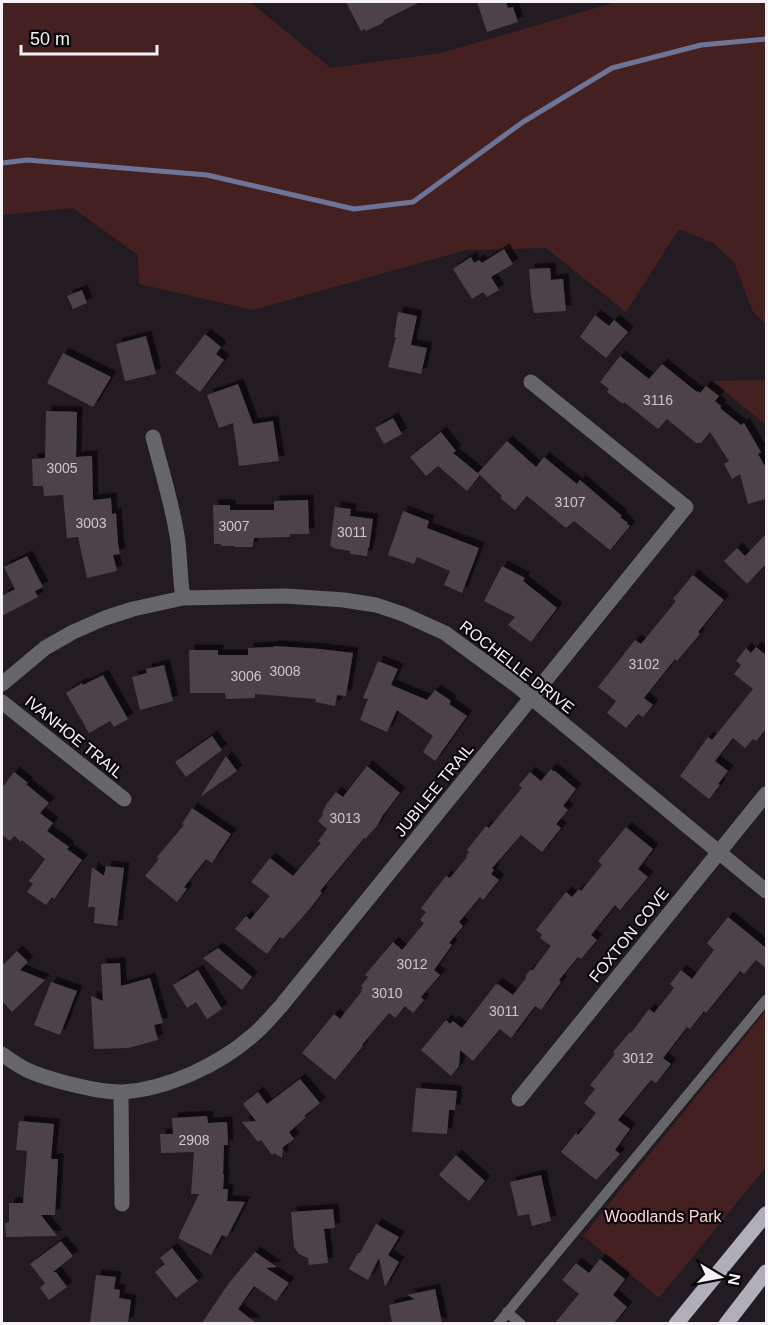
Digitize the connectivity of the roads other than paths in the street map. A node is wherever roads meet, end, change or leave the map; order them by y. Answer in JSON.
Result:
{"nodes":[{"id":1,"x":531,"y":382,"type":"dead end"},
{"id":2,"x":153,"y":437,"type":"dead end"},
{"id":3,"x":183,"y":598,"type":"junction"},
{"id":4,"x":2,"y":684,"type":"edge"},
{"id":5,"x":532,"y":698,"type":"junction"},
{"id":6,"x":2,"y":702,"type":"edge"},
{"id":7,"x":766,"y":794,"type":"edge"},
{"id":8,"x":124,"y":800,"type":"dead end"},
{"id":9,"x":719,"y":853,"type":"junction"},
{"id":10,"x":766,"y":891,"type":"edge"},
{"id":11,"x":766,"y":1000,"type":"edge"},
{"id":12,"x":2,"y":1054,"type":"edge"},
{"id":13,"x":121,"y":1092,"type":"junction"},
{"id":14,"x":519,"y":1099,"type":"dead end"},
{"id":15,"x":122,"y":1204,"type":"dead end"},
{"id":16,"x":766,"y":1214,"type":"edge"},
{"id":17,"x":766,"y":1272,"type":"edge"},
{"id":18,"x":507,"y":1312,"type":"junction"},
{"id":19,"x":498,"y":1323,"type":"edge"},
{"id":20,"x":520,"y":1323,"type":"edge"},
{"id":21,"x":676,"y":1323,"type":"edge"},
{"id":22,"x":726,"y":1323,"type":"edge"}],
"edges":[{"from":1,"to":5,"type":"street","name":"JUBILEE TRAIL"},
{"from":2,"to":3,"type":"street"},
{"from":3,"to":4,"type":"street","name":"ROCHELLE DRIVE"},
{"from":3,"to":5,"type":"street","name":"ROCHELLE DRIVE"},
{"from":5,"to":9,"type":"street","name":"ROCHELLE DRIVE"},
{"from":5,"to":13,"type":"street","name":"JUBILEE TRAIL"},
{"from":6,"to":8,"type":"street","name":"IVANHOE TRAIL"},
{"from":7,"to":9,"type":"street","name":"FOXTON COVE"},
{"from":9,"to":10,"type":"street","name":"ROCHELLE DRIVE"},
{"from":9,"to":14,"type":"street","name":"FOXTON COVE"},
{"from":11,"to":18,"type":"lane"},
{"from":12,"to":13,"type":"street","name":"JUBILEE TRAIL"},
{"from":13,"to":15,"type":"street"},
{"from":16,"to":21,"type":"main road"},
{"from":17,"to":22,"type":"main road"},
{"from":18,"to":19,"type":"lane"},
{"from":18,"to":20,"type":"lane"}]}
